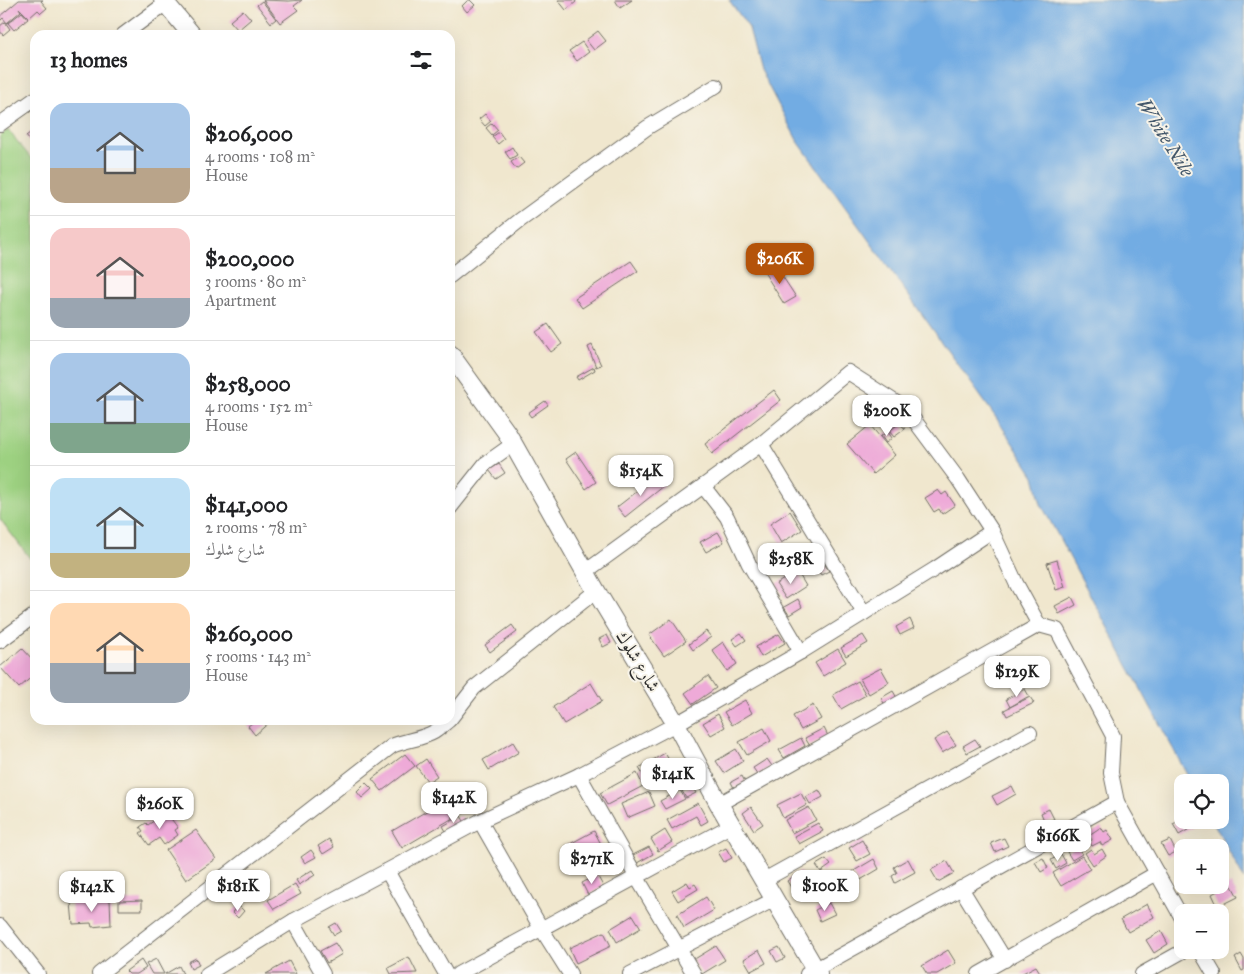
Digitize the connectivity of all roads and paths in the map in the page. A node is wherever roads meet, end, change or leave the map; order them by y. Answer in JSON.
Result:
{"nodes":[{"id":1,"x":165,"y":2,"type":"edge"},
{"id":2,"x":129,"y":30,"type":"edge"},
{"id":3,"x":188,"y":30,"type":"edge"},
{"id":4,"x":716,"y":86,"type":"dead end"},
{"id":5,"x":30,"y":103,"type":"edge"},
{"id":6,"x":0,"y":124,"type":"edge"},
{"id":7,"x":455,"y":272,"type":"edge"},
{"id":8,"x":455,"y":361,"type":"edge"},
{"id":9,"x":513,"y":444,"type":"junction"},
{"id":10,"x":761,"y":444,"type":"junction"},
{"id":11,"x":703,"y":486,"type":"junction"},
{"id":12,"x":455,"y":502,"type":"edge"},
{"id":13,"x":992,"y":531,"type":"junction"},
{"id":14,"x":585,"y":572,"type":"junction"},
{"id":15,"x":596,"y":592,"type":"junction"},
{"id":16,"x":864,"y":613,"type":"junction"},
{"id":17,"x":30,"y":619,"type":"edge"},
{"id":18,"x":1039,"y":625,"type":"junction"},
{"id":19,"x":0,"y":641,"type":"edge"},
{"id":20,"x":801,"y":652,"type":"junction"},
{"id":21,"x":455,"y":713,"type":"edge"},
{"id":22,"x":676,"y":724,"type":"junction"},
{"id":23,"x":443,"y":725,"type":"edge"},
{"id":24,"x":1030,"y":733,"type":"dead end"},
{"id":25,"x":579,"y":775,"type":"junction"},
{"id":26,"x":1117,"y":802,"type":"junction"},
{"id":27,"x":719,"y":804,"type":"junction"},
{"id":28,"x":480,"y":821,"type":"junction"},
{"id":29,"x":732,"y":825,"type":"junction"},
{"id":30,"x":387,"y":871,"type":"junction"},
{"id":31,"x":1157,"y":873,"type":"junction"},
{"id":32,"x":636,"y":876,"type":"junction"},
{"id":33,"x":764,"y":880,"type":"junction"},
{"id":34,"x":961,"y":888,"type":"junction"},
{"id":35,"x":775,"y":899,"type":"junction"},
{"id":36,"x":1174,"y":904,"type":"edge"},
{"id":37,"x":293,"y":921,"type":"junction"},
{"id":38,"x":0,"y":926,"type":"edge"},
{"id":39,"x":541,"y":928,"type":"junction"},
{"id":40,"x":680,"y":949,"type":"junction"},
{"id":41,"x":1174,"y":956,"type":"edge"},
{"id":42,"x":1205,"y":959,"type":"edge"},
{"id":43,"x":1005,"y":960,"type":"junction"},
{"id":44,"x":813,"y":973,"type":"edge"},
{"id":45,"x":38,"y":974,"type":"edge"},
{"id":46,"x":99,"y":974,"type":"edge"},
{"id":47,"x":208,"y":974,"type":"edge"},
{"id":48,"x":322,"y":974,"type":"edge"},
{"id":49,"x":446,"y":974,"type":"edge"},
{"id":50,"x":458,"y":974,"type":"edge"},
{"id":51,"x":570,"y":974,"type":"edge"},
{"id":52,"x":630,"y":974,"type":"edge"},
{"id":53,"x":694,"y":974,"type":"edge"},
{"id":54,"x":979,"y":974,"type":"edge"},
{"id":55,"x":1142,"y":974,"type":"edge"},
{"id":56,"x":1214,"y":974,"type":"edge"}],
"edges":[{"from":1,"to":2,"type":"street"},
{"from":1,"to":3,"type":"street"},
{"from":4,"to":7,"type":"street"},
{"from":5,"to":6,"type":"street"},
{"from":8,"to":9,"type":"street","name":"شارع شلوك"},
{"from":9,"to":12,"type":"street"},
{"from":9,"to":14,"type":"street","name":"شارع شلوك"},
{"from":10,"to":11,"type":"street"},
{"from":10,"to":13,"type":"street"},
{"from":10,"to":16,"type":"street"},
{"from":11,"to":14,"type":"street"},
{"from":11,"to":20,"type":"street"},
{"from":13,"to":16,"type":"street"},
{"from":13,"to":18,"type":"street"},
{"from":14,"to":15,"type":"street","name":"شارع شلوك"},
{"from":15,"to":21,"type":"street"},
{"from":15,"to":22,"type":"street","name":"شارع شلوك"},
{"from":16,"to":20,"type":"street"},
{"from":17,"to":19,"type":"street"},
{"from":18,"to":26,"type":"street"},
{"from":18,"to":27,"type":"street"},
{"from":20,"to":22,"type":"street"},
{"from":22,"to":25,"type":"street"},
{"from":22,"to":27,"type":"street","name":"شارع شلوك"},
{"from":23,"to":46,"type":"street"},
{"from":24,"to":33,"type":"street"},
{"from":25,"to":28,"type":"street"},
{"from":25,"to":32,"type":"street"},
{"from":26,"to":31,"type":"street"},
{"from":26,"to":34,"type":"street"},
{"from":27,"to":29,"type":"street","name":"شارع شلوك"},
{"from":28,"to":30,"type":"street"},
{"from":28,"to":39,"type":"street"},
{"from":29,"to":32,"type":"street"},
{"from":29,"to":33,"type":"street","name":"شارع شلوك"},
{"from":30,"to":37,"type":"street"},
{"from":30,"to":49,"type":"street"},
{"from":31,"to":36,"type":"street"},
{"from":31,"to":43,"type":"street"},
{"from":32,"to":39,"type":"street"},
{"from":32,"to":40,"type":"street"},
{"from":33,"to":35,"type":"street","name":"شارع شلوك"},
{"from":34,"to":43,"type":"street"},
{"from":34,"to":44,"type":"street"},
{"from":35,"to":40,"type":"street"},
{"from":35,"to":44,"type":"street","name":"شارع شلوك"},
{"from":37,"to":47,"type":"street"},
{"from":37,"to":48,"type":"street"},
{"from":38,"to":45,"type":"street"},
{"from":39,"to":50,"type":"street"},
{"from":39,"to":51,"type":"street"},
{"from":40,"to":52,"type":"street"},
{"from":40,"to":53,"type":"street"},
{"from":41,"to":55,"type":"street"},
{"from":42,"to":56,"type":"street"},
{"from":43,"to":54,"type":"street"}]}
